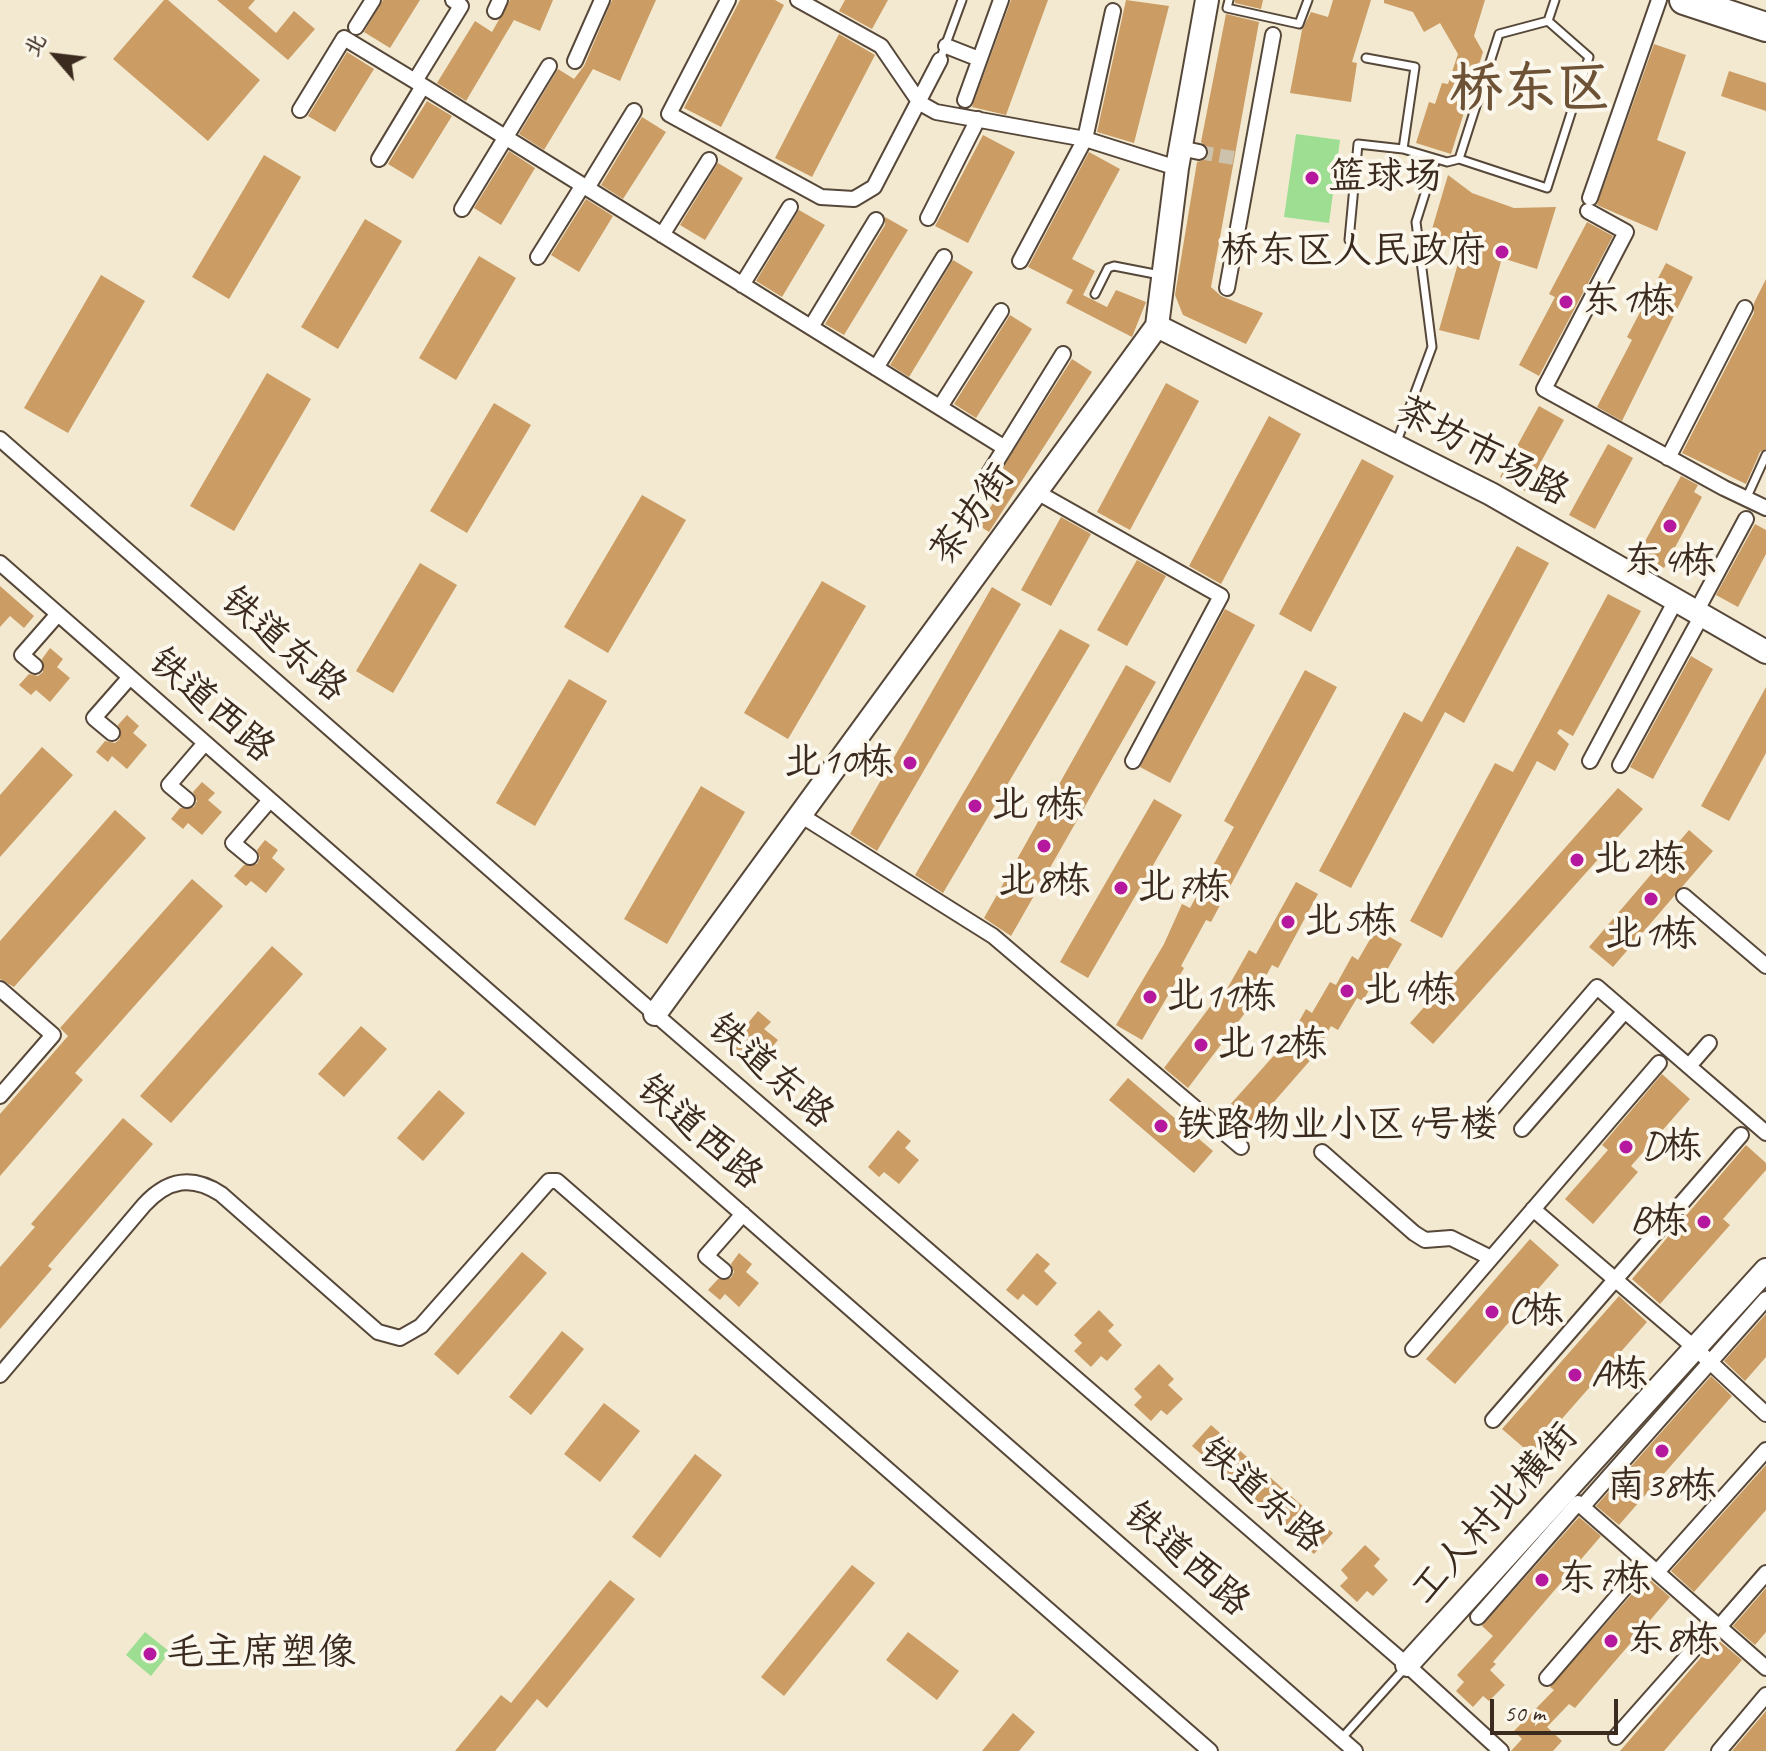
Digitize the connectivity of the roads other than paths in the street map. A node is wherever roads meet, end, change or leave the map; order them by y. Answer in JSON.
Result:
{"nodes":[{"id":1,"x":373,"y":0,"type":"edge"},
{"id":2,"x":453,"y":0,"type":"edge"},
{"id":3,"x":602,"y":0,"type":"edge"},
{"id":4,"x":728,"y":0,"type":"edge"},
{"id":5,"x":798,"y":0,"type":"edge"},
{"id":6,"x":962,"y":0,"type":"edge"},
{"id":7,"x":1001,"y":0,"type":"edge"},
{"id":8,"x":1207,"y":0,"type":"edge"},
{"id":9,"x":1229,"y":0,"type":"edge"},
{"id":10,"x":1308,"y":0,"type":"edge"},
{"id":11,"x":1555,"y":0,"type":"edge"},
{"id":12,"x":1659,"y":0,"type":"edge"},
{"id":13,"x":1684,"y":0,"type":"edge"},
{"id":14,"x":1113,"y":11,"type":"dead end"},
{"id":15,"x":1548,"y":21,"type":"junction"},
{"id":16,"x":356,"y":27,"type":"dead end"},
{"id":17,"x":1766,"y":27,"type":"edge"},
{"id":18,"x":1273,"y":35,"type":"dead end"},
{"id":19,"x":943,"y":53,"type":"junction"},
{"id":20,"x":1366,"y":58,"type":"dead end"},
{"id":21,"x":979,"y":59,"type":"junction"},
{"id":22,"x":575,"y":61,"type":"dead end"},
{"id":23,"x":549,"y":66,"type":"dead end"},
{"id":24,"x":419,"y":83,"type":"junction"},
{"id":25,"x":965,"y":100,"type":"dead end"},
{"id":26,"x":920,"y":103,"type":"junction"},
{"id":27,"x":300,"y":110,"type":"dead end"},
{"id":28,"x":634,"y":111,"type":"dead end"},
{"id":29,"x":978,"y":119,"type":"junction"},
{"id":30,"x":505,"y":137,"type":"junction"},
{"id":31,"x":1085,"y":139,"type":"junction"},
{"id":32,"x":1403,"y":149,"type":"junction"},
{"id":33,"x":1186,"y":156,"type":"junction"},
{"id":34,"x":1234,"y":158,"type":"tunnel mouth"},
{"id":35,"x":379,"y":159,"type":"dead end"},
{"id":36,"x":1436,"y":159,"type":"junction"},
{"id":37,"x":1459,"y":159,"type":"junction"},
{"id":38,"x":709,"y":160,"type":"dead end"},
{"id":39,"x":1250,"y":161,"type":"junction"},
{"id":40,"x":585,"y":187,"type":"junction"},
{"id":41,"x":790,"y":207,"type":"dead end"},
{"id":42,"x":462,"y":209,"type":"dead end"},
{"id":43,"x":928,"y":218,"type":"dead end"},
{"id":44,"x":876,"y":220,"type":"dead end"},
{"id":45,"x":662,"y":235,"type":"junction"},
{"id":46,"x":1349,"y":240,"type":"dead end"},
{"id":47,"x":538,"y":257,"type":"dead end"},
{"id":48,"x":944,"y":257,"type":"dead end"},
{"id":49,"x":1020,"y":261,"type":"dead end"},
{"id":50,"x":1164,"y":276,"type":"junction"},
{"id":51,"x":742,"y":285,"type":"junction"},
{"id":52,"x":1227,"y":288,"type":"dead end"},
{"id":53,"x":1095,"y":294,"type":"dead end"},
{"id":54,"x":1745,"y":308,"type":"dead end"},
{"id":55,"x":1001,"y":311,"type":"dead end"},
{"id":56,"x":1157,"y":326,"type":"junction"},
{"id":57,"x":811,"y":327,"type":"junction"},
{"id":58,"x":1063,"y":354,"type":"dead end"},
{"id":59,"x":876,"y":368,"type":"junction"},
{"id":60,"x":940,"y":407,"type":"junction"},
{"id":61,"x":0,"y":439,"type":"edge"},
{"id":62,"x":1395,"y":446,"type":"junction"},
{"id":63,"x":1005,"y":448,"type":"junction"},
{"id":64,"x":1766,"y":455,"type":"edge"},
{"id":65,"x":1668,"y":458,"type":"junction"},
{"id":66,"x":988,"y":475,"type":"dead end"},
{"id":67,"x":1035,"y":491,"type":"junction"},
{"id":68,"x":1746,"y":499,"type":"junction"},
{"id":69,"x":1766,"y":508,"type":"edge"},
{"id":70,"x":1746,"y":519,"type":"dead end"},
{"id":71,"x":0,"y":563,"type":"edge"},
{"id":72,"x":1676,"y":600,"type":"junction"},
{"id":73,"x":1699,"y":613,"type":"junction"},
{"id":74,"x":58,"y":614,"type":"junction"},
{"id":75,"x":1766,"y":652,"type":"edge"},
{"id":76,"x":35,"y":666,"type":"dead end"},
{"id":77,"x":130,"y":677,"type":"junction"},
{"id":78,"x":112,"y":733,"type":"dead end"},
{"id":79,"x":205,"y":743,"type":"junction"},
{"id":80,"x":1133,"y":761,"type":"dead end"},
{"id":81,"x":1590,"y":761,"type":"dead end"},
{"id":82,"x":1620,"y":765,"type":"dead end"},
{"id":83,"x":187,"y":800,"type":"dead end"},
{"id":84,"x":270,"y":800,"type":"junction"},
{"id":85,"x":802,"y":816,"type":"junction"},
{"id":86,"x":250,"y":857,"type":"dead end"},
{"id":87,"x":1684,"y":896,"type":"dead end"},
{"id":88,"x":1766,"y":966,"type":"edge"},
{"id":89,"x":0,"y":989,"type":"edge"},
{"id":90,"x":1625,"y":1011,"type":"junction"},
{"id":91,"x":655,"y":1014,"type":"junction"},
{"id":92,"x":1709,"y":1043,"type":"dead end"},
{"id":93,"x":1659,"y":1063,"type":"dead end"},
{"id":94,"x":1689,"y":1066,"type":"junction"},
{"id":95,"x":0,"y":1096,"type":"edge"},
{"id":96,"x":1486,"y":1116,"type":"dead end"},
{"id":97,"x":1763,"y":1125,"type":"edge"},
{"id":98,"x":1522,"y":1129,"type":"dead end"},
{"id":99,"x":1741,"y":1135,"type":"dead end"},
{"id":100,"x":1241,"y":1147,"type":"dead end"},
{"id":101,"x":1322,"y":1152,"type":"dead end"},
{"id":102,"x":1533,"y":1209,"type":"junction"},
{"id":103,"x":743,"y":1214,"type":"junction"},
{"id":104,"x":1491,"y":1258,"type":"junction"},
{"id":105,"x":1766,"y":1270,"type":"edge"},
{"id":106,"x":724,"y":1271,"type":"dead end"},
{"id":107,"x":1615,"y":1279,"type":"junction"},
{"id":108,"x":1766,"y":1299,"type":"edge"},
{"id":109,"x":1413,"y":1349,"type":"dead end"},
{"id":110,"x":1703,"y":1355,"type":"junction"},
{"id":111,"x":0,"y":1375,"type":"edge"},
{"id":112,"x":1766,"y":1414,"type":"edge"},
{"id":113,"x":1493,"y":1420,"type":"dead end"},
{"id":114,"x":1766,"y":1450,"type":"edge"},
{"id":115,"x":1582,"y":1507,"type":"junction"},
{"id":116,"x":1652,"y":1568,"type":"junction"},
{"id":117,"x":1766,"y":1573,"type":"edge"},
{"id":118,"x":1478,"y":1617,"type":"dead end"},
{"id":119,"x":1718,"y":1625,"type":"junction"},
{"id":120,"x":1407,"y":1665,"type":"junction"},
{"id":121,"x":1766,"y":1668,"type":"edge"},
{"id":122,"x":1547,"y":1678,"type":"dead end"},
{"id":123,"x":1766,"y":1695,"type":"edge"},
{"id":124,"x":1616,"y":1737,"type":"dead end"},
{"id":125,"x":1341,"y":1739,"type":"junction"},
{"id":126,"x":1210,"y":1751,"type":"edge"},
{"id":127,"x":1355,"y":1751,"type":"edge"},
{"id":128,"x":1501,"y":1751,"type":"edge"},
{"id":129,"x":1719,"y":1751,"type":"edge"}],
"edges":[{"from":1,"to":16,"type":"street"},
{"from":2,"to":24,"type":"street"},
{"from":3,"to":22,"type":"street"},
{"from":4,"to":26,"type":"street"},
{"from":5,"to":26,"type":"street"},
{"from":6,"to":19,"type":"lane"},
{"from":7,"to":21,"type":"street"},
{"from":8,"to":33,"type":"street","name":"茶坊街"},
{"from":9,"to":10,"type":"lane"},
{"from":11,"to":15,"type":"lane"},
{"from":12,"to":65,"type":"street"},
{"from":13,"to":17,"type":"highway"},
{"from":14,"to":31,"type":"street"},
{"from":15,"to":37,"type":"lane"},
{"from":15,"to":37,"type":"lane"},
{"from":18,"to":39,"type":"street"},
{"from":19,"to":21,"type":"street"},
{"from":19,"to":26,"type":"street"},
{"from":20,"to":32,"type":"lane"},
{"from":21,"to":25,"type":"street"},
{"from":23,"to":30,"type":"street"},
{"from":24,"to":27,"type":"street"},
{"from":24,"to":30,"type":"street"},
{"from":24,"to":35,"type":"street"},
{"from":26,"to":29,"type":"street"},
{"from":28,"to":40,"type":"street"},
{"from":29,"to":31,"type":"street"},
{"from":29,"to":43,"type":"street"},
{"from":30,"to":40,"type":"street"},
{"from":30,"to":42,"type":"street"},
{"from":31,"to":33,"type":"street"},
{"from":31,"to":49,"type":"street"},
{"from":32,"to":36,"type":"lane"},
{"from":32,"to":46,"type":"lane"},
{"from":33,"to":50,"type":"street","name":"茶坊街"},
{"from":34,"to":39,"type":"street"},
{"from":36,"to":37,"type":"lane"},
{"from":36,"to":62,"type":"lane"},
{"from":38,"to":45,"type":"street"},
{"from":39,"to":52,"type":"street"},
{"from":40,"to":45,"type":"street"},
{"from":40,"to":47,"type":"street"},
{"from":41,"to":51,"type":"street"},
{"from":44,"to":57,"type":"street"},
{"from":45,"to":51,"type":"street"},
{"from":48,"to":59,"type":"street"},
{"from":50,"to":53,"type":"lane"},
{"from":50,"to":56,"type":"street","name":"茶坊街"},
{"from":51,"to":57,"type":"street"},
{"from":54,"to":65,"type":"street"},
{"from":55,"to":60,"type":"street"},
{"from":56,"to":62,"type":"street","name":"茶坊市场路"},
{"from":56,"to":67,"type":"street","name":"茶坊街"},
{"from":57,"to":59,"type":"street"},
{"from":58,"to":63,"type":"street"},
{"from":59,"to":60,"type":"street"},
{"from":60,"to":63,"type":"street"},
{"from":61,"to":91,"type":"street","name":"铁道东路"},
{"from":62,"to":72,"type":"street","name":"茶坊市场路"},
{"from":63,"to":66,"type":"street"},
{"from":64,"to":68,"type":"lane"},
{"from":65,"to":68,"type":"street"},
{"from":67,"to":80,"type":"street"},
{"from":67,"to":85,"type":"street","name":"茶坊街"},
{"from":68,"to":69,"type":"street"},
{"from":70,"to":73,"type":"street"},
{"from":71,"to":74,"type":"street","name":"铁道西路"},
{"from":72,"to":73,"type":"street","name":"茶坊市场路"},
{"from":72,"to":81,"type":"street"},
{"from":73,"to":75,"type":"street","name":"茶坊市场路"},
{"from":73,"to":82,"type":"street"},
{"from":74,"to":76,"type":"street"},
{"from":74,"to":77,"type":"street","name":"铁道西路"},
{"from":77,"to":78,"type":"street"},
{"from":77,"to":79,"type":"street","name":"铁道西路"},
{"from":79,"to":83,"type":"street"},
{"from":79,"to":84,"type":"street","name":"铁道西路"},
{"from":84,"to":86,"type":"street"},
{"from":84,"to":103,"type":"street","name":"铁道西路"},
{"from":85,"to":91,"type":"street","name":"茶坊街"},
{"from":85,"to":100,"type":"street"},
{"from":87,"to":88,"type":"street"},
{"from":89,"to":95,"type":"street"},
{"from":90,"to":94,"type":"street"},
{"from":90,"to":96,"type":"street"},
{"from":90,"to":98,"type":"street"},
{"from":91,"to":120,"type":"street","name":"铁道东路"},
{"from":92,"to":94,"type":"street"},
{"from":93,"to":102,"type":"street"},
{"from":94,"to":97,"type":"street"},
{"from":99,"to":107,"type":"street"},
{"from":101,"to":104,"type":"street"},
{"from":102,"to":104,"type":"street"},
{"from":102,"to":107,"type":"street"},
{"from":103,"to":106,"type":"street"},
{"from":103,"to":125,"type":"street","name":"铁道西路"},
{"from":104,"to":109,"type":"street"},
{"from":105,"to":110,"type":"street","name":"工人村北横街"},
{"from":107,"to":110,"type":"street"},
{"from":107,"to":113,"type":"street"},
{"from":108,"to":110,"type":"street"},
{"from":110,"to":112,"type":"street"},
{"from":110,"to":115,"type":"street"},
{"from":110,"to":120,"type":"street","name":"工人村北横街"},
{"from":111,"to":126,"type":"street"},
{"from":114,"to":116,"type":"street"},
{"from":115,"to":116,"type":"street"},
{"from":115,"to":118,"type":"street"},
{"from":116,"to":119,"type":"street"},
{"from":116,"to":122,"type":"street"},
{"from":117,"to":119,"type":"street"},
{"from":119,"to":121,"type":"street"},
{"from":119,"to":124,"type":"street"},
{"from":120,"to":125,"type":"lane"},
{"from":120,"to":128,"type":"street","name":"铁道东路"},
{"from":123,"to":129,"type":"street"},
{"from":125,"to":127,"type":"street","name":"铁道西路"}]}
